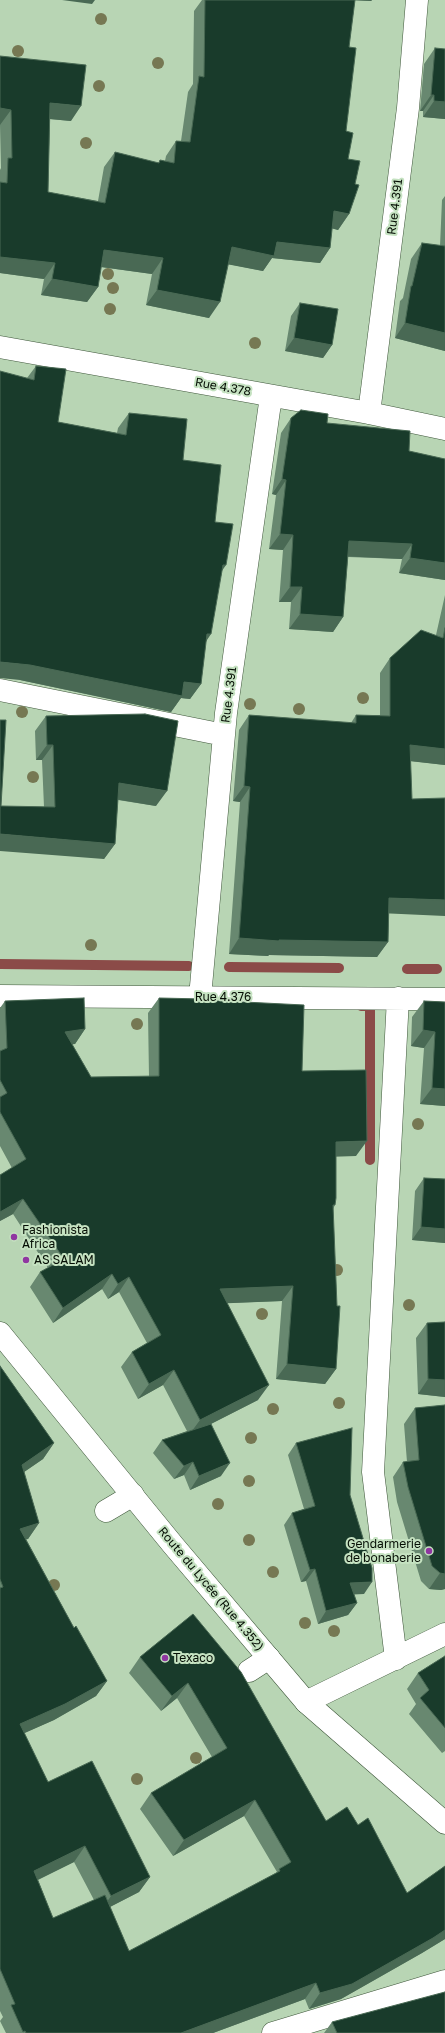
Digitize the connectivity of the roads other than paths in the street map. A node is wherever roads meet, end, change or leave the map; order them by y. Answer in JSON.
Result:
{"nodes":[{"id":1,"x":418,"y":0,"type":"edge"},
{"id":2,"x":0,"y":347,"type":"edge"},
{"id":3,"x":271,"y":396,"type":"junction"},
{"id":4,"x":368,"y":413,"type":"junction"},
{"id":5,"x":445,"y":429,"type":"edge"},
{"id":6,"x":0,"y":690,"type":"edge"},
{"id":7,"x":224,"y":735,"type":"junction"},
{"id":8,"x":0,"y":996,"type":"edge"},
{"id":9,"x":200,"y":996,"type":"junction"},
{"id":10,"x":398,"y":998,"type":"junction"},
{"id":11,"x":445,"y":999,"type":"edge"},
{"id":12,"x":0,"y":1334,"type":"edge"},
{"id":13,"x":133,"y":1495,"type":"junction"},
{"id":14,"x":106,"y":1511,"type":"dead end"},
{"id":15,"x":445,"y":1634,"type":"edge"},
{"id":16,"x":269,"y":1658,"type":"junction"},
{"id":17,"x":396,"y":1659,"type":"junction"},
{"id":18,"x":249,"y":1671,"type":"dead end"},
{"id":19,"x":306,"y":1702,"type":"junction"},
{"id":20,"x":445,"y":1823,"type":"edge"},
{"id":21,"x":445,"y":1981,"type":"edge"},
{"id":22,"x":273,"y":2033,"type":"edge"}],
"edges":[{"from":1,"to":4,"type":"street","name":"Rue 4.391"},
{"from":2,"to":3,"type":"street","name":"Rue 4.378"},
{"from":3,"to":4,"type":"street","name":"Rue 4.378"},
{"from":3,"to":7,"type":"street","name":"Rue 4.391"},
{"from":4,"to":5,"type":"street","name":"Rue 4.378"},
{"from":6,"to":7,"type":"street"},
{"from":7,"to":9,"type":"street","name":"Rue 4.391"},
{"from":8,"to":9,"type":"street","name":"Rue 4.376"},
{"from":9,"to":10,"type":"street","name":"Rue 4.376"},
{"from":10,"to":11,"type":"street","name":"Rue 4.376"},
{"from":10,"to":17,"type":"street"},
{"from":12,"to":13,"type":"street","name":"Route du Lycée (Rue 4.352)"},
{"from":13,"to":14,"type":"street"},
{"from":13,"to":16,"type":"street","name":"Route du Lycée (Rue 4.352)"},
{"from":15,"to":17,"type":"street"},
{"from":16,"to":18,"type":"street"},
{"from":16,"to":19,"type":"street","name":"Route du Lycée (Rue 4.352)"},
{"from":17,"to":19,"type":"street"},
{"from":19,"to":20,"type":"street","name":"Route du Lycée (Rue 4.352)"},
{"from":21,"to":22,"type":"street"}]}
